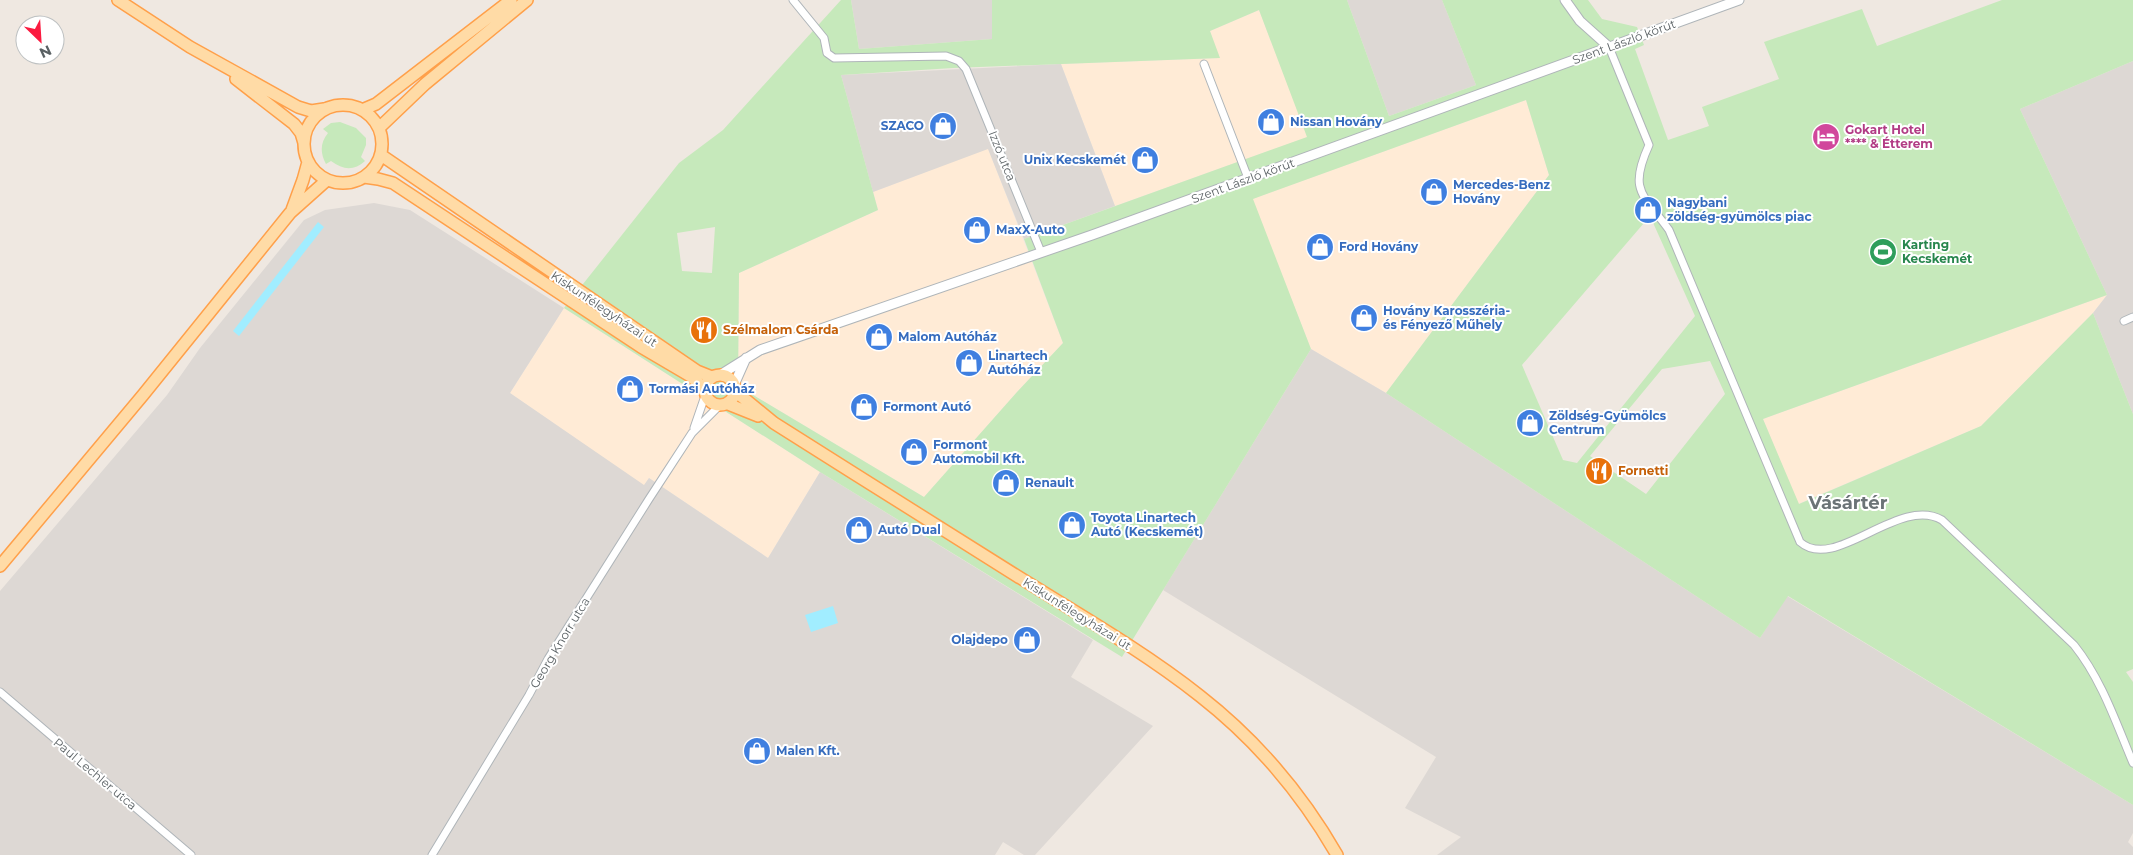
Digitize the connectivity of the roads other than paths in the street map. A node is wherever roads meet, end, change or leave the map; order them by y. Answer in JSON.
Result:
{"nodes":[{"id":1,"x":118,"y":0,"type":"edge"},
{"id":2,"x":510,"y":0,"type":"edge"},
{"id":3,"x":527,"y":0,"type":"edge"},
{"id":4,"x":793,"y":0,"type":"edge"},
{"id":5,"x":1565,"y":0,"type":"edge"},
{"id":6,"x":1735,"y":1,"type":"edge"},
{"id":7,"x":1609,"y":47,"type":"junction"},
{"id":8,"x":213,"y":60,"type":"junction"},
{"id":9,"x":1204,"y":64,"type":"dead end"},
{"id":10,"x":326,"y":109,"type":"junction"},
{"id":11,"x":362,"y":110,"type":"junction"},
{"id":12,"x":379,"y":128,"type":"junction"},
{"id":13,"x":304,"y":143,"type":"junction"},
{"id":14,"x":381,"y":155,"type":"junction"},
{"id":15,"x":308,"y":162,"type":"junction"},
{"id":16,"x":364,"y":177,"type":"junction"},
{"id":17,"x":1248,"y":178,"type":"junction"},
{"id":18,"x":327,"y":180,"type":"junction"},
{"id":19,"x":290,"y":213,"type":"junction"},
{"id":20,"x":1041,"y":252,"type":"junction"},
{"id":21,"x":2133,"y":317,"type":"edge"},
{"id":22,"x":2124,"y":321,"type":"dead end"},
{"id":23,"x":746,"y":358,"type":"junction"},
{"id":24,"x":716,"y":376,"type":"junction"},
{"id":25,"x":735,"y":388,"type":"junction"},
{"id":26,"x":705,"y":392,"type":"junction"},
{"id":27,"x":723,"y":405,"type":"junction"},
{"id":28,"x":774,"y":423,"type":"junction"},
{"id":29,"x":692,"y":433,"type":"junction"},
{"id":30,"x":0,"y":566,"type":"edge"},
{"id":31,"x":0,"y":692,"type":"edge"},
{"id":32,"x":2133,"y":763,"type":"edge"},
{"id":33,"x":191,"y":855,"type":"edge"},
{"id":34,"x":432,"y":855,"type":"edge"},
{"id":35,"x":1337,"y":855,"type":"edge"}],
"edges":[{"from":1,"to":8,"type":"main road"},
{"from":2,"to":11,"type":"main road"},
{"from":3,"to":12,"type":"main road"},
{"from":4,"to":20,"type":"street","name":"Izzó utca"},
{"from":5,"to":7,"type":"street"},
{"from":6,"to":7,"type":"street","name":"Szent László körút"},
{"from":7,"to":17,"type":"street","name":"Szent László körút"},
{"from":7,"to":32,"type":"street"},
{"from":8,"to":10,"type":"main road"},
{"from":8,"to":13,"type":"main road"},
{"from":9,"to":17,"type":"street"},
{"from":10,"to":11,"type":"main road"},
{"from":10,"to":13,"type":"main road"},
{"from":11,"to":12,"type":"main road"},
{"from":12,"to":14,"type":"main road"},
{"from":13,"to":15,"type":"main road"},
{"from":14,"to":16,"type":"main road"},
{"from":14,"to":24,"type":"main road","name":"Kiskunfélegyházai út"},
{"from":15,"to":18,"type":"main road"},
{"from":15,"to":19,"type":"main road"},
{"from":16,"to":18,"type":"main road"},
{"from":16,"to":26,"type":"main road","name":"Kiskunfélegyházai út"},
{"from":17,"to":20,"type":"street","name":"Szent László körút"},
{"from":18,"to":19,"type":"main road"},
{"from":19,"to":30,"type":"main road"},
{"from":20,"to":23,"type":"street","name":"Szent László körút"},
{"from":21,"to":22,"type":"street"},
{"from":23,"to":24,"type":"street","name":"Szent László körút"},
{"from":23,"to":25,"type":"street"},
{"from":24,"to":25,"type":"main road"},
{"from":24,"to":26,"type":"main road"},
{"from":25,"to":27,"type":"main road"},
{"from":25,"to":28,"type":"main road","name":"Kiskunfélegyházai út"},
{"from":26,"to":27,"type":"main road"},
{"from":26,"to":29,"type":"street","name":"Georg Knorr utca"},
{"from":27,"to":28,"type":"main road","name":"Kiskunfélegyházai út"},
{"from":27,"to":29,"type":"street","name":"Georg Knorr utca"},
{"from":28,"to":35,"type":"main road","name":"Kiskunfélegyházai út"},
{"from":29,"to":34,"type":"street","name":"Georg Knorr utca"},
{"from":31,"to":33,"type":"street","name":"Paul Lechler utca"}]}
